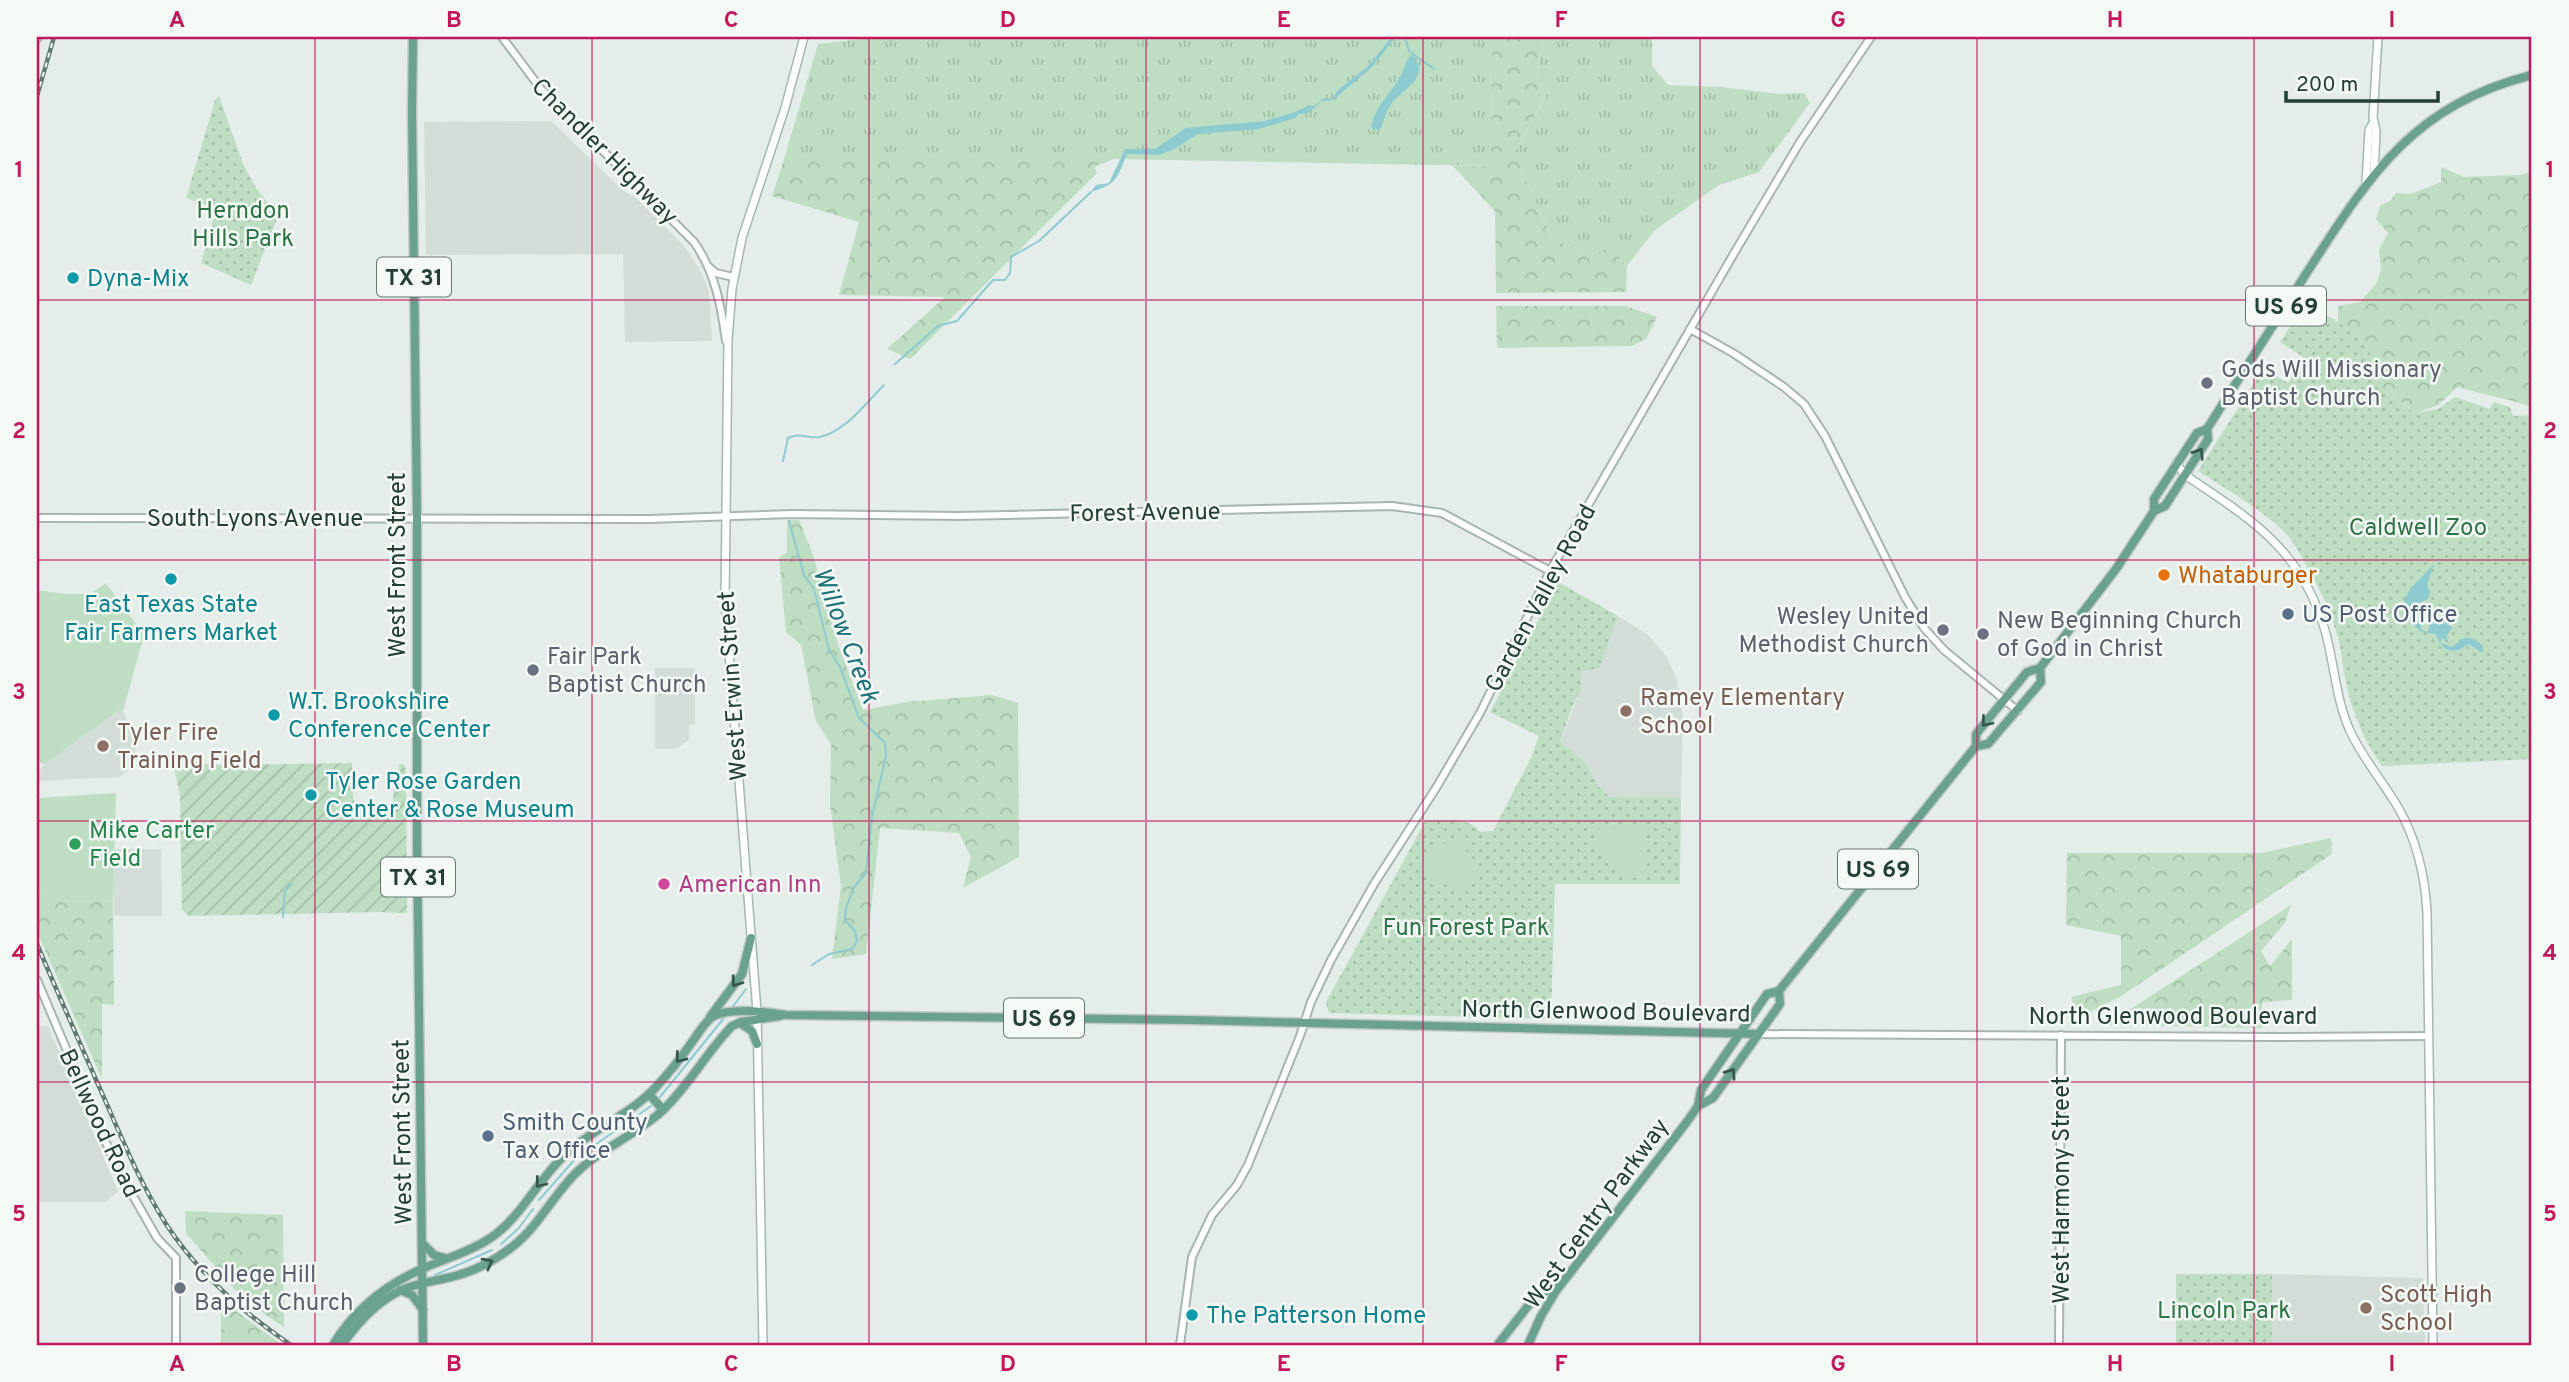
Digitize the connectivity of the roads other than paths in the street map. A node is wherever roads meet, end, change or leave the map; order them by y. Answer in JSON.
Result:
{"nodes":[{"id":1,"x":413,"y":37,"type":"edge"},
{"id":2,"x":502,"y":37,"type":"edge"},
{"id":3,"x":804,"y":37,"type":"edge"},
{"id":4,"x":1871,"y":37,"type":"edge"},
{"id":5,"x":2378,"y":37,"type":"edge"},
{"id":6,"x":2532,"y":75,"type":"edge"},
{"id":7,"x":2373,"y":123,"type":"junction"},
{"id":8,"x":2374,"y":173,"type":"junction"},
{"id":9,"x":2366,"y":183,"type":"junction"},
{"id":10,"x":708,"y":265,"type":"junction"},
{"id":11,"x":733,"y":277,"type":"junction"},
{"id":12,"x":1690,"y":329,"type":"junction"},
{"id":13,"x":727,"y":348,"type":"junction"},
{"id":14,"x":2207,"y":429,"type":"junction"},
{"id":15,"x":2176,"y":464,"type":"junction"},
{"id":16,"x":2185,"y":475,"type":"junction"},
{"id":17,"x":2154,"y":511,"type":"junction"},
{"id":18,"x":726,"y":516,"type":"junction"},
{"id":19,"x":37,"y":518,"type":"edge"},
{"id":20,"x":417,"y":518,"type":"junction"},
{"id":21,"x":1550,"y":571,"type":"junction"},
{"id":22,"x":2040,"y":668,"type":"junction"},
{"id":23,"x":2004,"y":700,"type":"junction"},
{"id":24,"x":2018,"y":711,"type":"junction"},
{"id":25,"x":1976,"y":746,"type":"junction"},
{"id":26,"x":751,"y":938,"type":"junction"},
{"id":27,"x":37,"y":980,"type":"edge"},
{"id":28,"x":1779,"y":991,"type":"junction"},
{"id":29,"x":757,"y":1016,"type":"junction"},
{"id":30,"x":708,"y":1021,"type":"junction"},
{"id":31,"x":737,"y":1023,"type":"junction"},
{"id":32,"x":1304,"y":1023,"type":"junction"},
{"id":33,"x":1737,"y":1034,"type":"junction"},
{"id":34,"x":1758,"y":1034,"type":"junction"},
{"id":35,"x":2061,"y":1035,"type":"junction"},
{"id":36,"x":2428,"y":1035,"type":"junction"},
{"id":37,"x":757,"y":1044,"type":"junction"},
{"id":38,"x":649,"y":1094,"type":"junction"},
{"id":39,"x":1698,"y":1106,"type":"junction"},
{"id":40,"x":663,"y":1110,"type":"junction"},
{"id":41,"x":422,"y":1243,"type":"junction"},
{"id":42,"x":447,"y":1258,"type":"junction"},
{"id":43,"x":423,"y":1268,"type":"junction"},
{"id":44,"x":423,"y":1283,"type":"junction"},
{"id":45,"x":1561,"y":1284,"type":"junction"},
{"id":46,"x":400,"y":1290,"type":"junction"},
{"id":47,"x":423,"y":1310,"type":"junction"},
{"id":48,"x":1499,"y":1343,"type":"dead end"},
{"id":49,"x":176,"y":1345,"type":"edge"},
{"id":50,"x":332,"y":1345,"type":"edge"},
{"id":51,"x":342,"y":1345,"type":"edge"},
{"id":52,"x":423,"y":1345,"type":"edge"},
{"id":53,"x":763,"y":1345,"type":"edge"},
{"id":54,"x":1180,"y":1345,"type":"edge"},
{"id":55,"x":1528,"y":1345,"type":"edge"},
{"id":56,"x":2059,"y":1345,"type":"edge"},
{"id":57,"x":2433,"y":1345,"type":"edge"}],
"edges":[{"from":1,"to":20,"type":"main road","name":"West Front Street","number":"TX 31"},
{"from":2,"to":10,"type":"street","name":"Chandler Highway"},
{"from":3,"to":11,"type":"main road","name":"West Erwin Street"},
{"from":4,"to":12,"type":"street","name":"Garden Valley Road"},
{"from":5,"to":7,"type":"main road"},
{"from":6,"to":8,"type":"main road","name":"West Gentry Parkway","number":"US 69"},
{"from":7,"to":8,"type":"main road"},
{"from":7,"to":9,"type":"main road"},
{"from":8,"to":9,"type":"main road","name":"West Gentry Parkway","number":"US 69"},
{"from":9,"to":14,"type":"main road","name":"West Gentry Parkway","number":"US 69"},
{"from":10,"to":11,"type":"street","name":"Chandler Highway"},
{"from":10,"to":13,"type":"street","name":"Chandler Highway"},
{"from":11,"to":13,"type":"main road","name":"West Erwin Street"},
{"from":12,"to":21,"type":"street","name":"Garden Valley Road"},
{"from":12,"to":23,"type":"street"},
{"from":13,"to":18,"type":"main road","name":"West Erwin Street"},
{"from":14,"to":15,"type":"main road","name":"West Gentry Parkway","number":"US 69"},
{"from":16,"to":14,"type":"main road","name":"West Gentry Parkway","number":"US 69","one_way":true},
{"from":15,"to":16,"type":"main road"},
{"from":15,"to":17,"type":"main road","name":"West Gentry Parkway","number":"US 69"},
{"from":16,"to":17,"type":"main road","name":"West Gentry Parkway","number":"US 69"},
{"from":16,"to":36,"type":"main road"},
{"from":17,"to":22,"type":"main road","name":"West Gentry Parkway","number":"US 69"},
{"from":18,"to":20,"type":"street","name":"South Lyons Avenue"},
{"from":18,"to":21,"type":"street","name":"Forest Avenue"},
{"from":18,"to":26,"type":"main road","name":"West Erwin Street"},
{"from":19,"to":20,"type":"street","name":"South Lyons Avenue"},
{"from":20,"to":41,"type":"main road","name":"West Front Street","number":"TX 31"},
{"from":21,"to":32,"type":"street","name":"Garden Valley Road"},
{"from":22,"to":23,"type":"main road","name":"West Gentry Parkway","number":"US 69"},
{"from":22,"to":24,"type":"main road","name":"West Gentry Parkway","number":"US 69"},
{"from":23,"to":24,"type":"street"},
{"from":23,"to":25,"type":"main road","name":"West Gentry Parkway","number":"US 69","one_way":true},
{"from":24,"to":25,"type":"main road","name":"West Gentry Parkway","number":"US 69"},
{"from":25,"to":28,"type":"main road","name":"West Gentry Parkway","number":"US 69"},
{"from":26,"to":29,"type":"main road","name":"West Erwin Street"},
{"from":26,"to":30,"type":"main road","one_way":true},
{"from":27,"to":49,"type":"street","name":"Bellwood Road"},
{"from":28,"to":33,"type":"main road","name":"West Gentry Parkway","number":"US 69"},
{"from":28,"to":34,"type":"main road","name":"West Gentry Parkway","number":"US 69"},
{"from":29,"to":30,"type":"main road","number":"US 69"},
{"from":29,"to":31,"type":"main road","number":"US 69"},
{"from":29,"to":32,"type":"main road","name":"North Glenwood Boulevard","number":"US 69"},
{"from":29,"to":37,"type":"main road","name":"West Erwin Street"},
{"from":30,"to":38,"type":"main road","one_way":true},
{"from":31,"to":37,"type":"main road"},
{"from":31,"to":40,"type":"main road"},
{"from":32,"to":33,"type":"main road","name":"North Glenwood Boulevard","number":"US 69"},
{"from":32,"to":54,"type":"street","name":"Garden Valley Road"},
{"from":33,"to":34,"type":"main road","name":"North Glenwood Boulevard","number":"US 69"},
{"from":33,"to":39,"type":"main road","name":"West Gentry Parkway"},
{"from":34,"to":35,"type":"street","name":"North Glenwood Boulevard"},
{"from":39,"to":34,"type":"main road","name":"West Gentry Parkway","one_way":true},
{"from":35,"to":36,"type":"street","name":"North Glenwood Boulevard"},
{"from":35,"to":56,"type":"street","name":"West Harmony Street"},
{"from":36,"to":57,"type":"main road"},
{"from":37,"to":53,"type":"main road","name":"West Erwin Street"},
{"from":38,"to":40,"type":"main road"},
{"from":38,"to":42,"type":"main road","one_way":true},
{"from":39,"to":45,"type":"main road","name":"West Gentry Parkway"},
{"from":44,"to":40,"type":"main road","one_way":true},
{"from":41,"to":42,"type":"main road"},
{"from":41,"to":43,"type":"main road","name":"West Front Street","number":"TX 31"},
{"from":42,"to":43,"type":"main road"},
{"from":43,"to":44,"type":"main road","name":"West Front Street","number":"TX 31"},
{"from":43,"to":50,"type":"main road"},
{"from":44,"to":46,"type":"main road"},
{"from":44,"to":47,"type":"main road","name":"West Front Street","number":"TX 31"},
{"from":45,"to":48,"type":"main road"},
{"from":45,"to":55,"type":"main road","name":"West Gentry Parkway"},
{"from":46,"to":47,"type":"main road"},
{"from":46,"to":51,"type":"main road"},
{"from":47,"to":52,"type":"main road","name":"West Front Street","number":"TX 31"}]}
